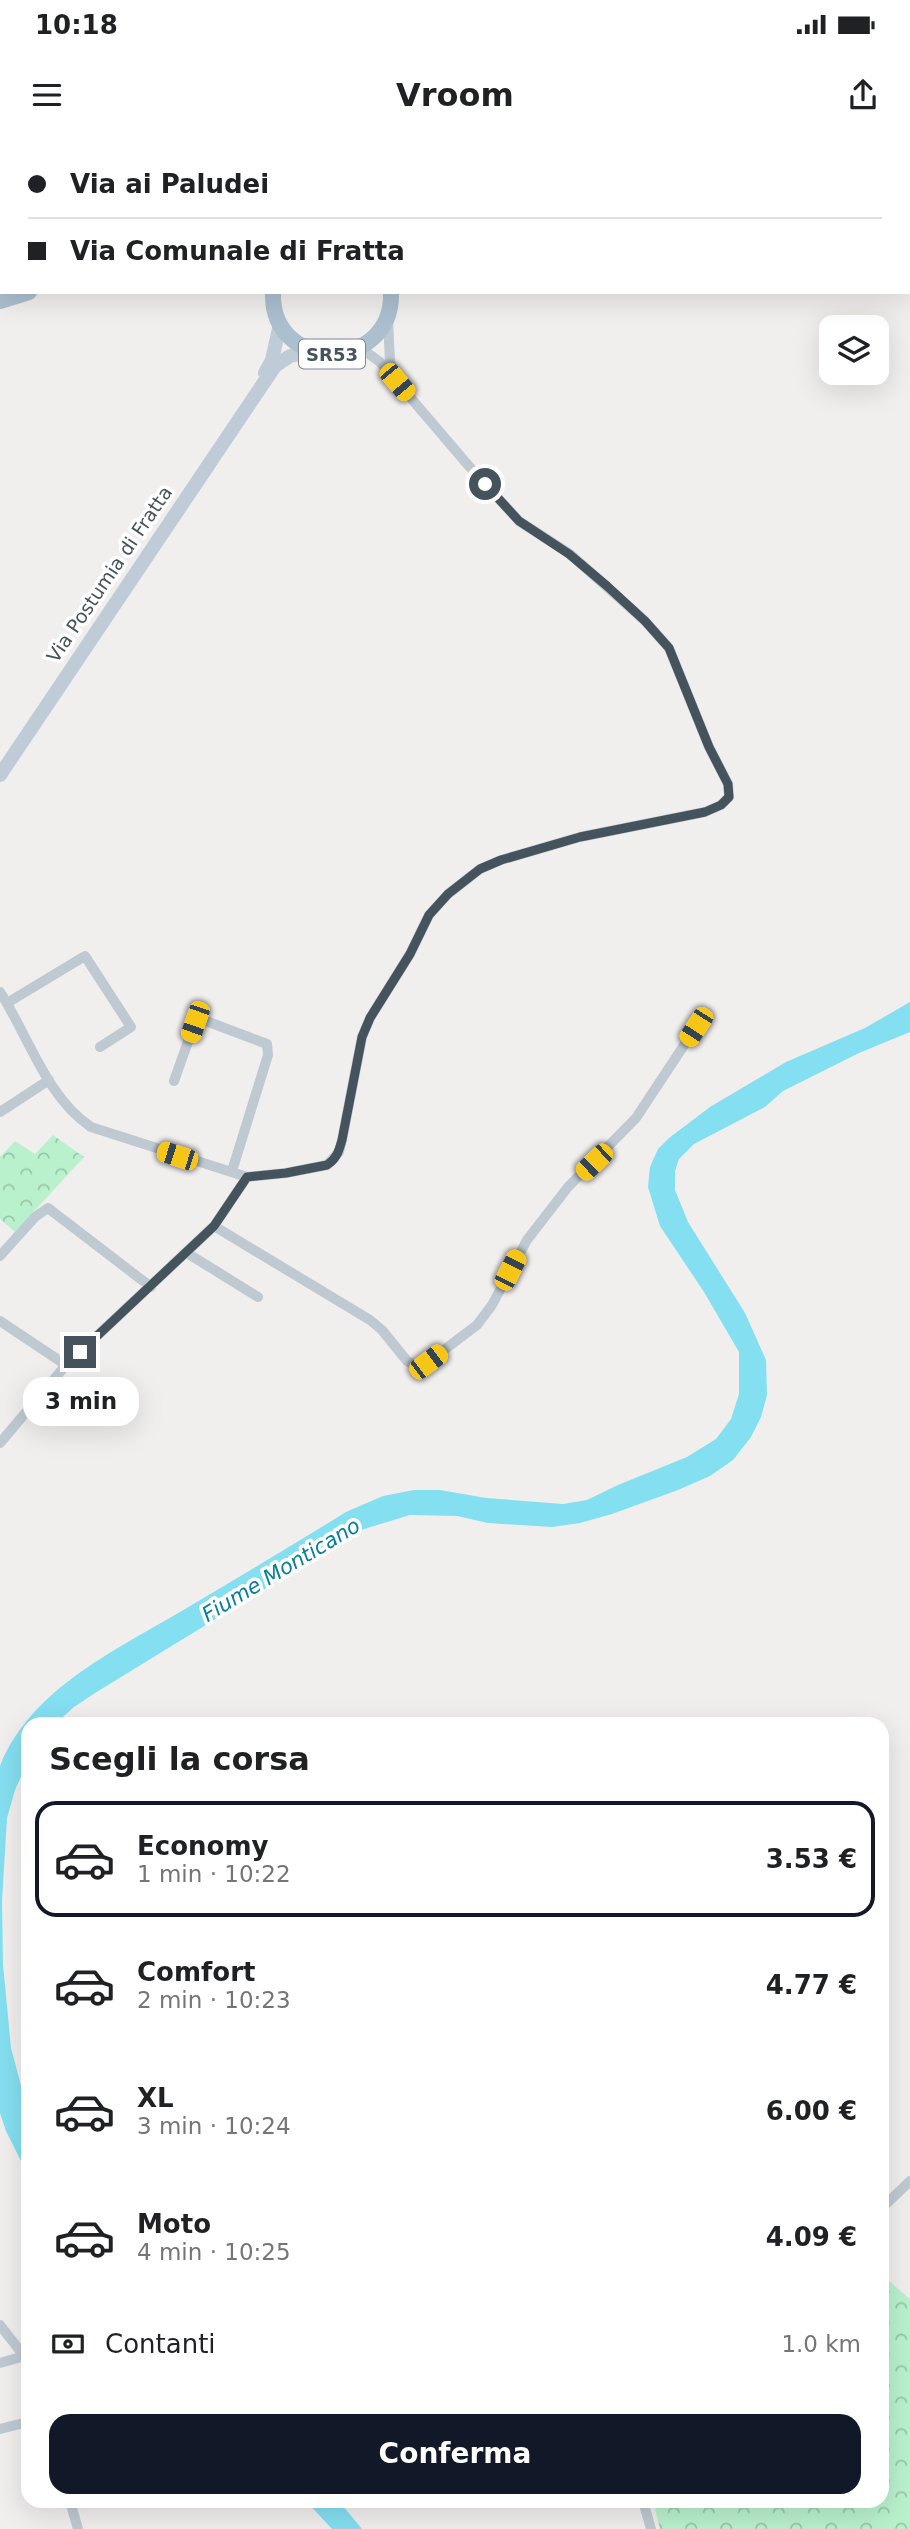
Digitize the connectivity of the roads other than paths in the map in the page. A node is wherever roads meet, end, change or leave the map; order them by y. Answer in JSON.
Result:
{"nodes":[{"id":1,"x":23,"y":294,"type":"edge"},
{"id":2,"x":273,"y":294,"type":"edge"},
{"id":3,"x":391,"y":294,"type":"edge"},
{"id":4,"x":0,"y":301,"type":"edge"},
{"id":5,"x":388,"y":316,"type":"junction"},
{"id":6,"x":280,"y":324,"type":"junction"},
{"id":7,"x":355,"y":350,"type":"junction"},
{"id":8,"x":312,"y":351,"type":"junction"},
{"id":9,"x":397,"y":382,"type":"junction"},
{"id":10,"x":254,"y":396,"type":"junction"},
{"id":11,"x":0,"y":775,"type":"edge"},
{"id":12,"x":0,"y":992,"type":"edge"},
{"id":13,"x":7,"y":1003,"type":"junction"},
{"id":14,"x":696,"y":1027,"type":"dead end"},
{"id":15,"x":100,"y":1047,"type":"dead end"},
{"id":16,"x":49,"y":1080,"type":"junction"},
{"id":17,"x":174,"y":1082,"type":"dead end"},
{"id":18,"x":0,"y":1112,"type":"edge"},
{"id":19,"x":232,"y":1171,"type":"junction"},
{"id":20,"x":247,"y":1177,"type":"junction"},
{"id":21,"x":214,"y":1226,"type":"junction"},
{"id":22,"x":187,"y":1253,"type":"junction"},
{"id":23,"x":0,"y":1256,"type":"edge"},
{"id":24,"x":151,"y":1287,"type":"junction"},
{"id":25,"x":258,"y":1297,"type":"dead end"},
{"id":26,"x":0,"y":1321,"type":"edge"},
{"id":27,"x":66,"y":1366,"type":"junction"},
{"id":28,"x":0,"y":1443,"type":"edge"},
{"id":29,"x":910,"y":2181,"type":"edge"},
{"id":30,"x":889,"y":2201,"type":"edge"},
{"id":31,"x":0,"y":2325,"type":"edge"},
{"id":32,"x":21,"y":2351,"type":"edge"},
{"id":33,"x":21,"y":2359,"type":"edge"},
{"id":34,"x":0,"y":2363,"type":"edge"},
{"id":35,"x":21,"y":2424,"type":"edge"},
{"id":36,"x":0,"y":2429,"type":"edge"},
{"id":37,"x":72,"y":2508,"type":"edge"},
{"id":38,"x":645,"y":2508,"type":"edge"},
{"id":39,"x":78,"y":2529,"type":"edge"},
{"id":40,"x":651,"y":2529,"type":"edge"}],
"edges":[{"from":1,"to":4,"type":"main road"},
{"from":2,"to":6,"type":"main road","number":"SR53"},
{"from":3,"to":5,"type":"main road"},
{"from":5,"to":7,"type":"main road","number":"SR53"},
{"from":5,"to":9,"type":"street"},
{"from":6,"to":8,"type":"main road","number":"SR53"},
{"from":6,"to":10,"type":"main road","name":"Via Postumia di Fratta","number":"SR53"},
{"from":7,"to":8,"type":"main road","number":"SR53"},
{"from":7,"to":9,"type":"street"},
{"from":8,"to":10,"type":"main road","name":"Via Postumia di Fratta","number":"SR53"},
{"from":9,"to":20,"type":"street"},
{"from":10,"to":11,"type":"main road","name":"Via Postumia di Fratta","number":"SR53"},
{"from":12,"to":13,"type":"street"},
{"from":13,"to":15,"type":"street"},
{"from":13,"to":16,"type":"street"},
{"from":14,"to":21,"type":"street"},
{"from":16,"to":18,"type":"street"},
{"from":16,"to":19,"type":"street"},
{"from":17,"to":19,"type":"street"},
{"from":19,"to":20,"type":"street"},
{"from":20,"to":21,"type":"street"},
{"from":21,"to":22,"type":"street"},
{"from":22,"to":24,"type":"street"},
{"from":22,"to":25,"type":"street"},
{"from":23,"to":24,"type":"street"},
{"from":24,"to":27,"type":"street"},
{"from":26,"to":27,"type":"street"},
{"from":27,"to":28,"type":"street"},
{"from":29,"to":30,"type":"street"},
{"from":31,"to":32,"type":"street"},
{"from":33,"to":34,"type":"street"},
{"from":35,"to":36,"type":"street"},
{"from":37,"to":39,"type":"street"},
{"from":38,"to":40,"type":"street"}]}
